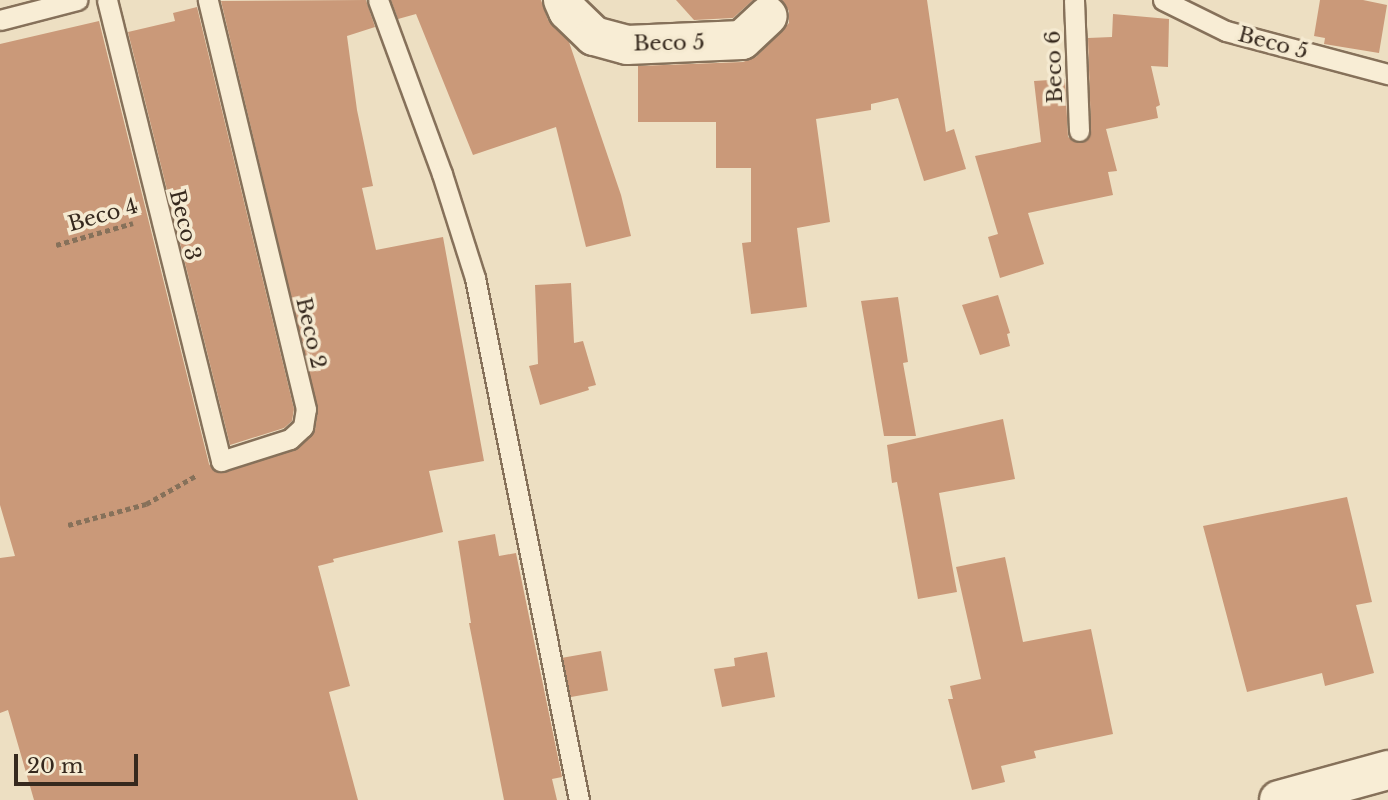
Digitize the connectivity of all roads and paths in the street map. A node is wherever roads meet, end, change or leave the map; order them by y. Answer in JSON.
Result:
{"nodes":[{"id":1,"x":76,"y":0,"type":"edge"},
{"id":2,"x":107,"y":0,"type":"edge"},
{"id":3,"x":208,"y":0,"type":"edge"},
{"id":4,"x":378,"y":0,"type":"edge"},
{"id":5,"x":563,"y":0,"type":"edge"},
{"id":6,"x":1074,"y":0,"type":"edge"},
{"id":7,"x":1163,"y":0,"type":"edge"},
{"id":8,"x":771,"y":8,"type":"edge"},
{"id":9,"x":0,"y":20,"type":"edge"},
{"id":10,"x":1388,"y":74,"type":"edge"},
{"id":11,"x":1079,"y":131,"type":"dead end"},
{"id":12,"x":159,"y":216,"type":"junction"},
{"id":13,"x":56,"y":245,"type":"dead end"},
{"id":14,"x":221,"y":461,"type":"junction"},
{"id":15,"x":68,"y":525,"type":"dead end"},
{"id":16,"x":1388,"y":770,"type":"edge"},
{"id":17,"x":579,"y":800,"type":"edge"},
{"id":18,"x":1279,"y":800,"type":"edge"}],
"edges":[{"from":1,"to":9,"type":"lane"},
{"from":2,"to":12,"type":"lane","name":"Beco 3"},
{"from":3,"to":14,"type":"lane","name":"Beco 2"},
{"from":4,"to":17,"type":"lane"},
{"from":5,"to":8,"type":"street","name":"Beco 5"},
{"from":6,"to":11,"type":"lane","name":"Beco 6"},
{"from":7,"to":10,"type":"lane","name":"Beco 5"},
{"from":12,"to":13,"type":"path","name":"Beco 4"},
{"from":12,"to":14,"type":"lane","name":"Beco 3"},
{"from":14,"to":15,"type":"path"},
{"from":16,"to":18,"type":"street"}]}
